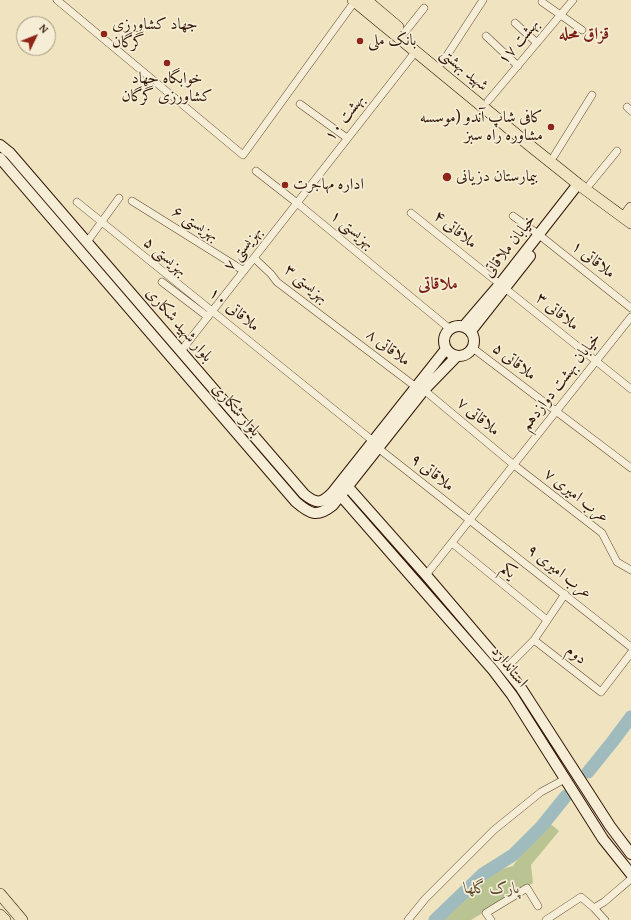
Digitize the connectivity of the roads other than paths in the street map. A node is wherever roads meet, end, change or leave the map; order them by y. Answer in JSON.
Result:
{"nodes":[{"id":1,"x":57,"y":0,"type":"edge"},
{"id":2,"x":355,"y":0,"type":"edge"},
{"id":3,"x":483,"y":0,"type":"edge"},
{"id":4,"x":572,"y":0,"type":"edge"},
{"id":5,"x":542,"y":2,"type":"dead end"},
{"id":6,"x":369,"y":4,"type":"edge"},
{"id":7,"x":424,"y":8,"type":"dead end"},
{"id":8,"x":560,"y":14,"type":"junction"},
{"id":9,"x":514,"y":23,"type":"dead end"},
{"id":10,"x":582,"y":30,"type":"dead end"},
{"id":11,"x":405,"y":32,"type":"junction"},
{"id":12,"x":486,"y":36,"type":"dead end"},
{"id":13,"x":537,"y":43,"type":"junction"},
{"id":14,"x":416,"y":51,"type":"junction"},
{"id":15,"x":442,"y":63,"type":"junction"},
{"id":16,"x":518,"y":66,"type":"junction"},
{"id":17,"x":592,"y":95,"type":"dead end"},
{"id":18,"x":488,"y":102,"type":"junction"},
{"id":19,"x":300,"y":104,"type":"dead end"},
{"id":20,"x":347,"y":138,"type":"junction"},
{"id":21,"x":0,"y":145,"type":"edge"},
{"id":22,"x":617,"y":151,"type":"dead end"},
{"id":23,"x":554,"y":156,"type":"junction"},
{"id":24,"x":0,"y":158,"type":"edge"},
{"id":25,"x":256,"y":171,"type":"dead end"},
{"id":26,"x":584,"y":183,"type":"junction"},
{"id":27,"x":119,"y":198,"type":"dead end"},
{"id":28,"x":132,"y":201,"type":"dead end"},
{"id":29,"x":77,"y":202,"type":"joint"},
{"id":30,"x":297,"y":203,"type":"junction"},
{"id":31,"x":411,"y":213,"type":"dead end"},
{"id":32,"x":630,"y":214,"type":"edge"},
{"id":33,"x":513,"y":216,"type":"dead end"},
{"id":34,"x":541,"y":236,"type":"junction"},
{"id":35,"x":87,"y":242,"type":"junction"},
{"id":36,"x":96,"y":253,"type":"junction"},
{"id":37,"x":254,"y":258,"type":"junction"},
{"id":38,"x":88,"y":260,"type":"junction"},
{"id":39,"x":244,"y":270,"type":"junction"},
{"id":40,"x":162,"y":282,"type":"dead end"},
{"id":41,"x":503,"y":286,"type":"junction"},
{"id":42,"x":631,"y":308,"type":"edge"},
{"id":43,"x":209,"y":315,"type":"junction"},
{"id":44,"x":631,"y":317,"type":"edge"},
{"id":45,"x":450,"y":329,"type":"junction"},
{"id":46,"x":467,"y":329,"type":"junction"},
{"id":47,"x":342,"y":331,"type":"joint"},
{"id":48,"x":446,"y":349,"type":"junction"},
{"id":49,"x":474,"y":349,"type":"junction"},
{"id":50,"x":181,"y":351,"type":"junction"},
{"id":51,"x":456,"y":357,"type":"junction"},
{"id":52,"x":596,"y":362,"type":"junction"},
{"id":53,"x":420,"y":388,"type":"junction"},
{"id":54,"x":631,"y":389,"type":"edge"},
{"id":55,"x":556,"y":412,"type":"junction"},
{"id":56,"x":376,"y":445,"type":"junction"},
{"id":57,"x":514,"y":465,"type":"junction"},
{"id":58,"x":631,"y":468,"type":"edge"},
{"id":59,"x":343,"y":486,"type":"junction"},
{"id":60,"x":341,"y":496,"type":"junction"},
{"id":61,"x":359,"y":500,"type":"junction"},
{"id":62,"x":350,"y":508,"type":"junction"},
{"id":63,"x":469,"y":520,"type":"junction"},
{"id":64,"x":452,"y":543,"type":"junction"},
{"id":65,"x":631,"y":570,"type":"edge"},
{"id":66,"x":426,"y":575,"type":"junction"},
{"id":67,"x":565,"y":594,"type":"junction"},
{"id":68,"x":547,"y":620,"type":"junction"},
{"id":69,"x":534,"y":640,"type":"junction"},
{"id":70,"x":631,"y":647,"type":"edge"},
{"id":71,"x":631,"y":653,"type":"edge"},
{"id":72,"x":506,"y":668,"type":"junction"},
{"id":73,"x":565,"y":779,"type":"junction"},
{"id":74,"x":629,"y":849,"type":"edge"},
{"id":75,"x":631,"y":874,"type":"edge"},
{"id":76,"x":631,"y":879,"type":"edge"},
{"id":77,"x":0,"y":894,"type":"edge"},
{"id":78,"x":538,"y":906,"type":"dead end"},
{"id":79,"x":594,"y":908,"type":"junction"},
{"id":80,"x":0,"y":915,"type":"edge"},
{"id":81,"x":4,"y":920,"type":"edge"},
{"id":82,"x":22,"y":920,"type":"edge"},
{"id":83,"x":408,"y":920,"type":"edge"},
{"id":84,"x":491,"y":920,"type":"edge"},
{"id":85,"x":546,"y":920,"type":"edge"},
{"id":86,"x":605,"y":920,"type":"edge"}],
"edges":[{"from":1,"to":2,"type":"street"},
{"from":2,"to":6,"type":"main road","name":"شهید بهشتی"},
{"from":3,"to":15,"type":"street"},
{"from":4,"to":8,"type":"street","name":"بهشت ۱۷"},
{"from":5,"to":8,"type":"street"},
{"from":6,"to":11,"type":"main road","name":"شهید بهشتی"},
{"from":6,"to":14,"type":"main road","name":"شهید بهشتی"},
{"from":7,"to":11,"type":"street"},
{"from":8,"to":10,"type":"street"},
{"from":8,"to":13,"type":"street","name":"بهشت ۱۷"},
{"from":9,"to":13,"type":"street"},
{"from":11,"to":15,"type":"main road","name":"شهید بهشتی"},
{"from":12,"to":16,"type":"street"},
{"from":13,"to":16,"type":"street","name":"بهشت ۱۷"},
{"from":14,"to":20,"type":"street","name":"بهشت ۱۰"},
{"from":14,"to":26,"type":"main road","name":"شهید بهشتی"},
{"from":15,"to":18,"type":"main road","name":"شهید بهشتی"},
{"from":16,"to":18,"type":"street","name":"بهشت ۱۷"},
{"from":17,"to":23,"type":"street"},
{"from":18,"to":23,"type":"main road","name":"شهید بهشتی"},
{"from":19,"to":20,"type":"street"},
{"from":20,"to":30,"type":"street","name":"بهشت ۱۰"},
{"from":21,"to":35,"type":"main road","name":"بلوار شهید شکاری"},
{"from":22,"to":26,"type":"street"},
{"from":23,"to":26,"type":"main road","name":"شهید بهشتی"},
{"from":24,"to":38,"type":"main road","name":"بلوار شکاری"},
{"from":25,"to":30,"type":"street","name":"بهزیستی ۱"},
{"from":26,"to":32,"type":"main road","name":"شهید بهشتی"},
{"from":26,"to":34,"type":"main road","name":"خیابان ملاقاتی"},
{"from":27,"to":35,"type":"street"},
{"from":28,"to":39,"type":"street","name":"بهزیستی ۶"},
{"from":29,"to":43,"type":"street","name":"۵ بهزیستی"},
{"from":29,"to":56,"type":"street","name":"۱۰ ملاقاتی"},
{"from":30,"to":37,"type":"street","name":"۷ بهزیستی"},
{"from":30,"to":45,"type":"street","name":"بهزیستی ۱"},
{"from":31,"to":41,"type":"street","name":"ملاقاتی ۴"},
{"from":33,"to":34,"type":"street","name":"ملاقاتی ۱"},
{"from":34,"to":41,"type":"main road","name":"خیابان ملاقاتی"},
{"from":34,"to":42,"type":"street","name":"ملاقاتی ۱"},
{"from":35,"to":36,"type":"main road","name":"بلوار شهید شکاری"},
{"from":36,"to":38,"type":"main road"},
{"from":36,"to":50,"type":"main road","name":"بلوار شهید شکاری"},
{"from":37,"to":39,"type":"street","name":"۷ بهزیستی"},
{"from":37,"to":47,"type":"street","name":"۳ بهزیستی"},
{"from":38,"to":60,"type":"main road","name":"بلوار شکاری"},
{"from":39,"to":43,"type":"street","name":"۷ بهزیستی"},
{"from":40,"to":43,"type":"street"},
{"from":41,"to":46,"type":"main road","name":"خیابان ملاقاتی"},
{"from":41,"to":52,"type":"street","name":"ملاقاتی ۳"},
{"from":43,"to":50,"type":"street","name":"۷ بهزیستی"},
{"from":44,"to":52,"type":"street","name":"خیابان بهشت دوازدهم"},
{"from":45,"to":46,"type":"main road"},
{"from":45,"to":48,"type":"main road"},
{"from":46,"to":49,"type":"main road"},
{"from":47,"to":53,"type":"street","name":"ملاقاتی ۸"},
{"from":48,"to":51,"type":"main road"},
{"from":48,"to":53,"type":"main road","name":"بلوار شکاری"},
{"from":49,"to":51,"type":"main road"},
{"from":49,"to":55,"type":"street","name":"ملاقاتی ۵"},
{"from":50,"to":59,"type":"main road","name":"بلوار شهید شکاری"},
{"from":51,"to":53,"type":"main road","name":"بلوار شکاری"},
{"from":52,"to":54,"type":"street","name":"ملاقاتی ۳"},
{"from":52,"to":55,"type":"street","name":"خیابان بهشت دوازدهم"},
{"from":53,"to":56,"type":"main road","name":"بلوار شکاری"},
{"from":53,"to":57,"type":"street","name":"۷ ملاقاتی"},
{"from":55,"to":57,"type":"street","name":"خیابان بهشت دوازدهم"},
{"from":55,"to":58,"type":"street","name":"ملاقاتی ۵"},
{"from":56,"to":59,"type":"main road","name":"بلوار شکاری"},
{"from":56,"to":63,"type":"street","name":"ملاقاتی ۹"},
{"from":57,"to":63,"type":"street","name":"خیابان بهشت دوازدهم"},
{"from":57,"to":65,"type":"street","name":"۷ عرب امیری"},
{"from":59,"to":60,"type":"main road","name":"بلوار شکاری"},
{"from":59,"to":61,"type":"main road","name":"استاندارد"},
{"from":60,"to":62,"type":"main road","name":"استاندارد"},
{"from":61,"to":62,"type":"main road"},
{"from":61,"to":66,"type":"main road","name":"استاندارد"},
{"from":62,"to":73,"type":"main road","name":"استاندارد"},
{"from":63,"to":64,"type":"street","name":"خیابان بهشت دوازدهم"},
{"from":63,"to":67,"type":"street","name":"۹ عرب امیری"},
{"from":64,"to":66,"type":"street","name":"خیابان بهشت دوازدهم"},
{"from":64,"to":68,"type":"street","name":"یکم"},
{"from":66,"to":72,"type":"main road","name":"استاندارد"},
{"from":67,"to":68,"type":"street"},
{"from":67,"to":70,"type":"street","name":"۹ عرب امیری"},
{"from":68,"to":69,"type":"street"},
{"from":69,"to":71,"type":"street","name":"دوم"},
{"from":69,"to":72,"type":"street"},
{"from":72,"to":74,"type":"main road","name":"استاندارد"},
{"from":73,"to":75,"type":"main road","name":"استاندارد"},
{"from":73,"to":83,"type":"street"},
{"from":76,"to":79,"type":"street"},
{"from":77,"to":82,"type":"main road"},
{"from":78,"to":84,"type":"street"},
{"from":79,"to":85,"type":"street"},
{"from":79,"to":86,"type":"street"},
{"from":80,"to":81,"type":"main road"}]}
